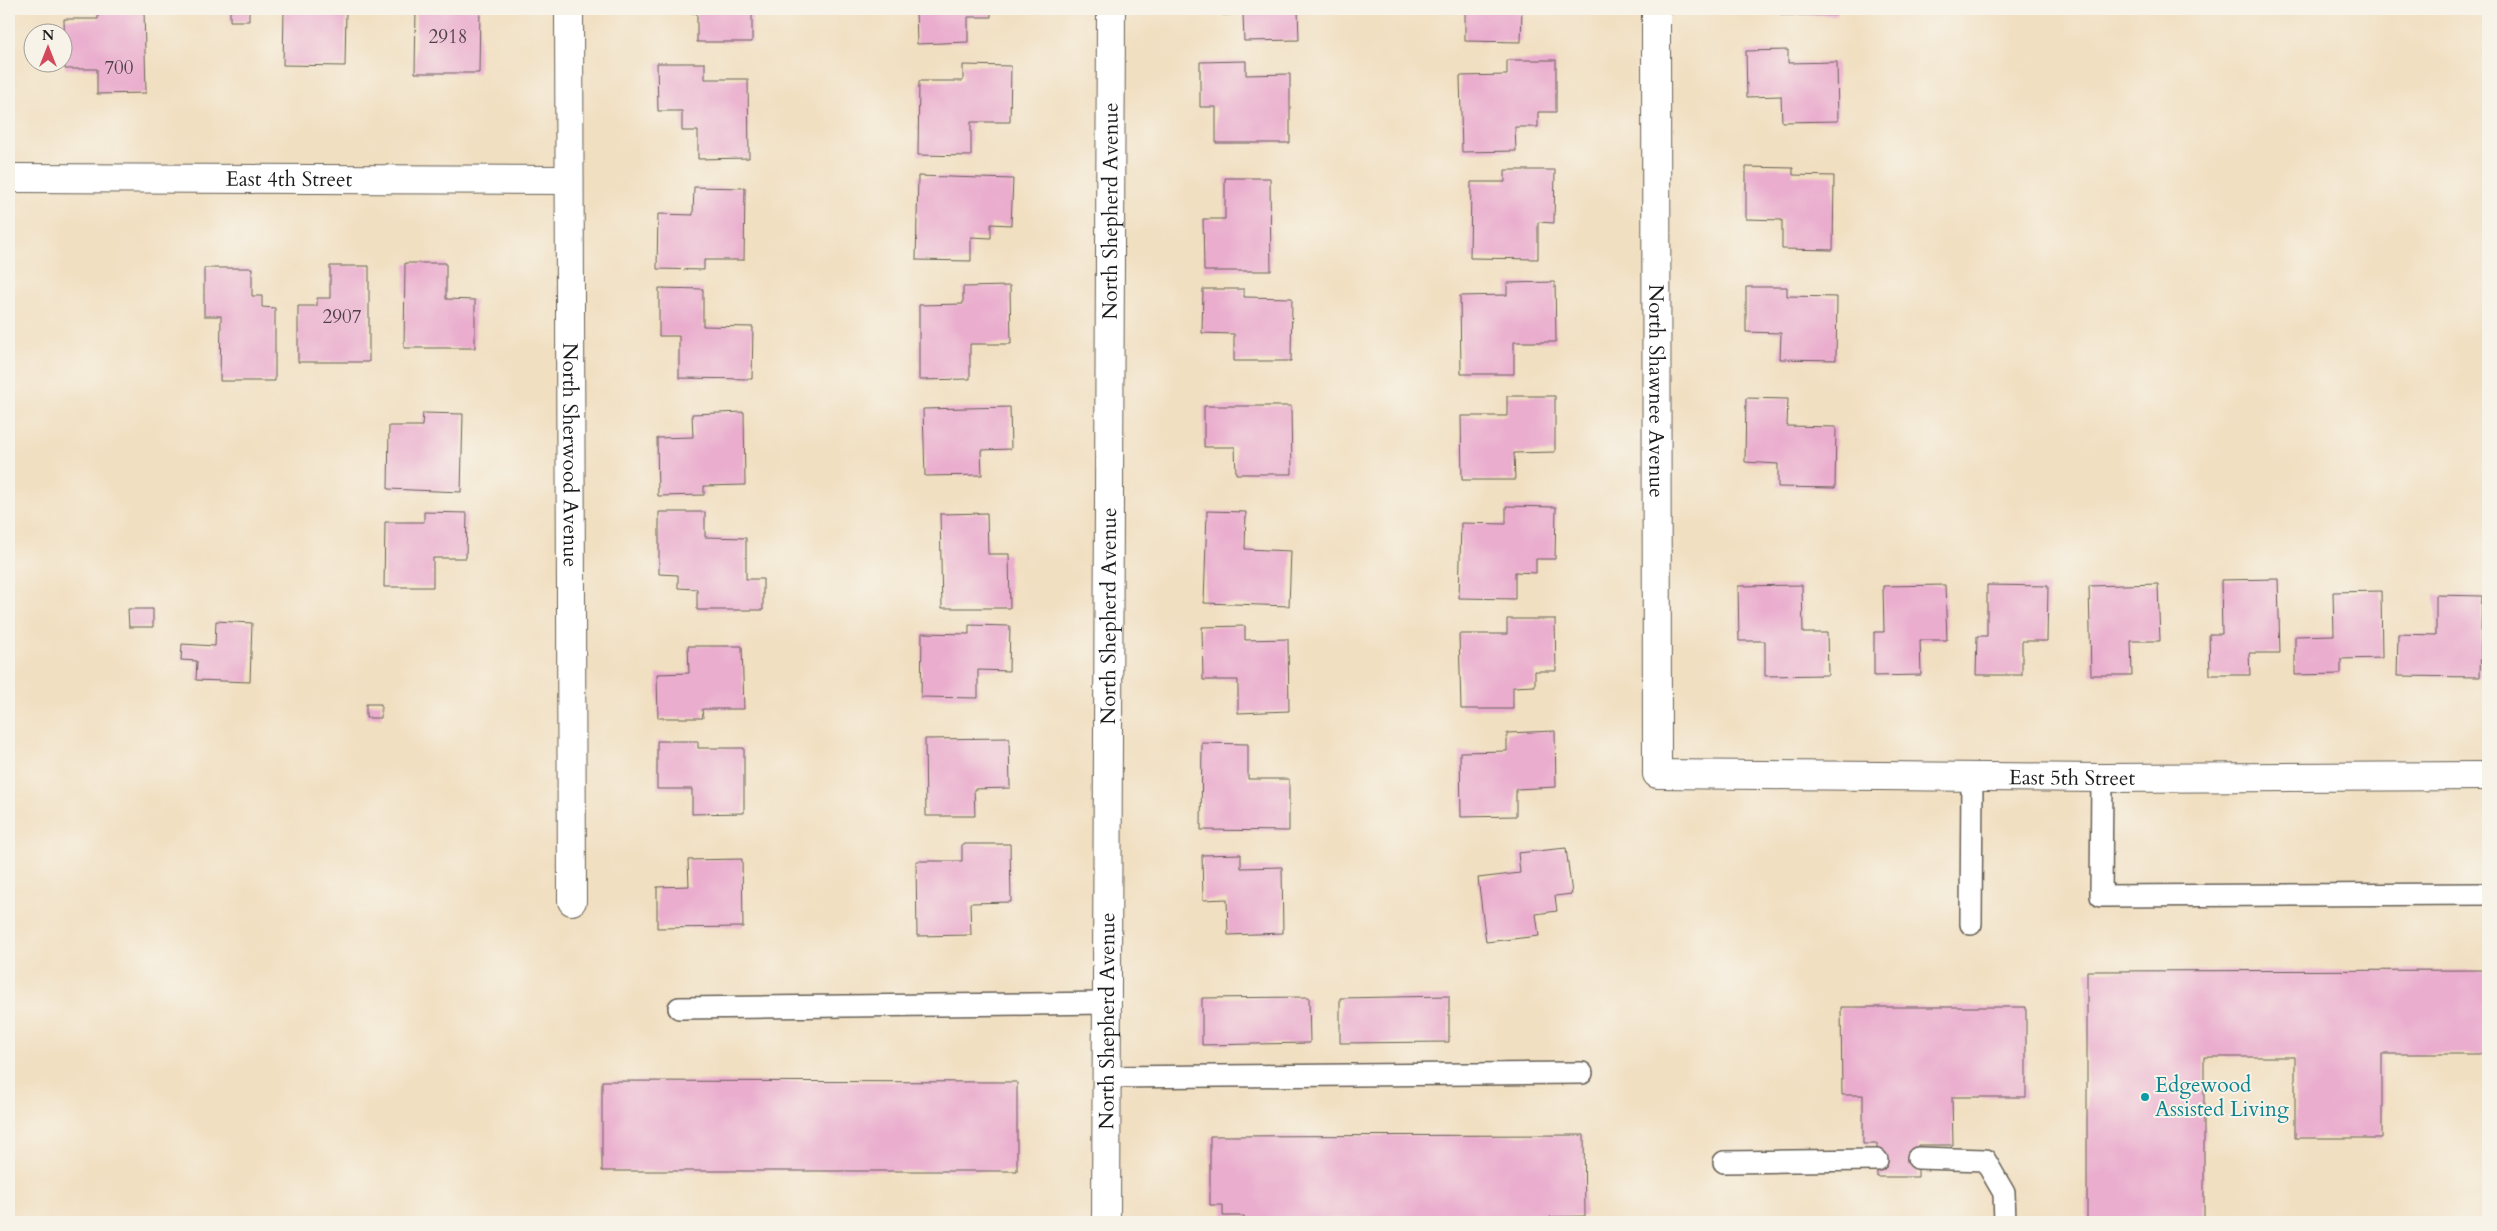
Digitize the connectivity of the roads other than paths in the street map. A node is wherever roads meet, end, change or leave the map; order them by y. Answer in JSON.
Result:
{"nodes":[{"id":1,"x":569,"y":9,"type":"edge"},
{"id":2,"x":1111,"y":9,"type":"edge"},
{"id":3,"x":1656,"y":9,"type":"edge"},
{"id":4,"x":9,"y":178,"type":"edge"},
{"id":5,"x":569,"y":180,"type":"junction"},
{"id":6,"x":1657,"y":774,"type":"joint"},
{"id":7,"x":2488,"y":776,"type":"edge"},
{"id":8,"x":1972,"y":777,"type":"junction"},
{"id":9,"x":2102,"y":778,"type":"junction"},
{"id":10,"x":2488,"y":894,"type":"edge"},
{"id":11,"x":572,"y":901,"type":"dead end"},
{"id":12,"x":1972,"y":924,"type":"dead end"},
{"id":13,"x":1107,"y":1003,"type":"junction"},
{"id":14,"x":680,"y":1008,"type":"dead end"},
{"id":15,"x":1582,"y":1073,"type":"dead end"},
{"id":16,"x":1107,"y":1077,"type":"junction"},
{"id":17,"x":1918,"y":1158,"type":"dead end"},
{"id":18,"x":1877,"y":1160,"type":"dead end"},
{"id":19,"x":1724,"y":1162,"type":"dead end"},
{"id":20,"x":1106,"y":1222,"type":"edge"},
{"id":21,"x":2004,"y":1222,"type":"edge"}],
"edges":[{"from":1,"to":5,"type":"street","name":"North Sherwood Avenue"},
{"from":2,"to":13,"type":"street","name":"North Shepherd Avenue"},
{"from":3,"to":6,"type":"street","name":"North Shawnee Avenue"},
{"from":4,"to":5,"type":"street","name":"East 4th Street"},
{"from":5,"to":11,"type":"street","name":"North Sherwood Avenue"},
{"from":6,"to":8,"type":"street","name":"East 5th Street"},
{"from":7,"to":9,"type":"street","name":"East 5th Street"},
{"from":8,"to":9,"type":"street","name":"East 5th Street"},
{"from":8,"to":12,"type":"lane"},
{"from":9,"to":10,"type":"lane"},
{"from":13,"to":14,"type":"lane"},
{"from":13,"to":16,"type":"street","name":"North Shepherd Avenue"},
{"from":15,"to":16,"type":"lane"},
{"from":16,"to":20,"type":"street","name":"North Shepherd Avenue"},
{"from":17,"to":21,"type":"lane"},
{"from":18,"to":19,"type":"lane"}]}
